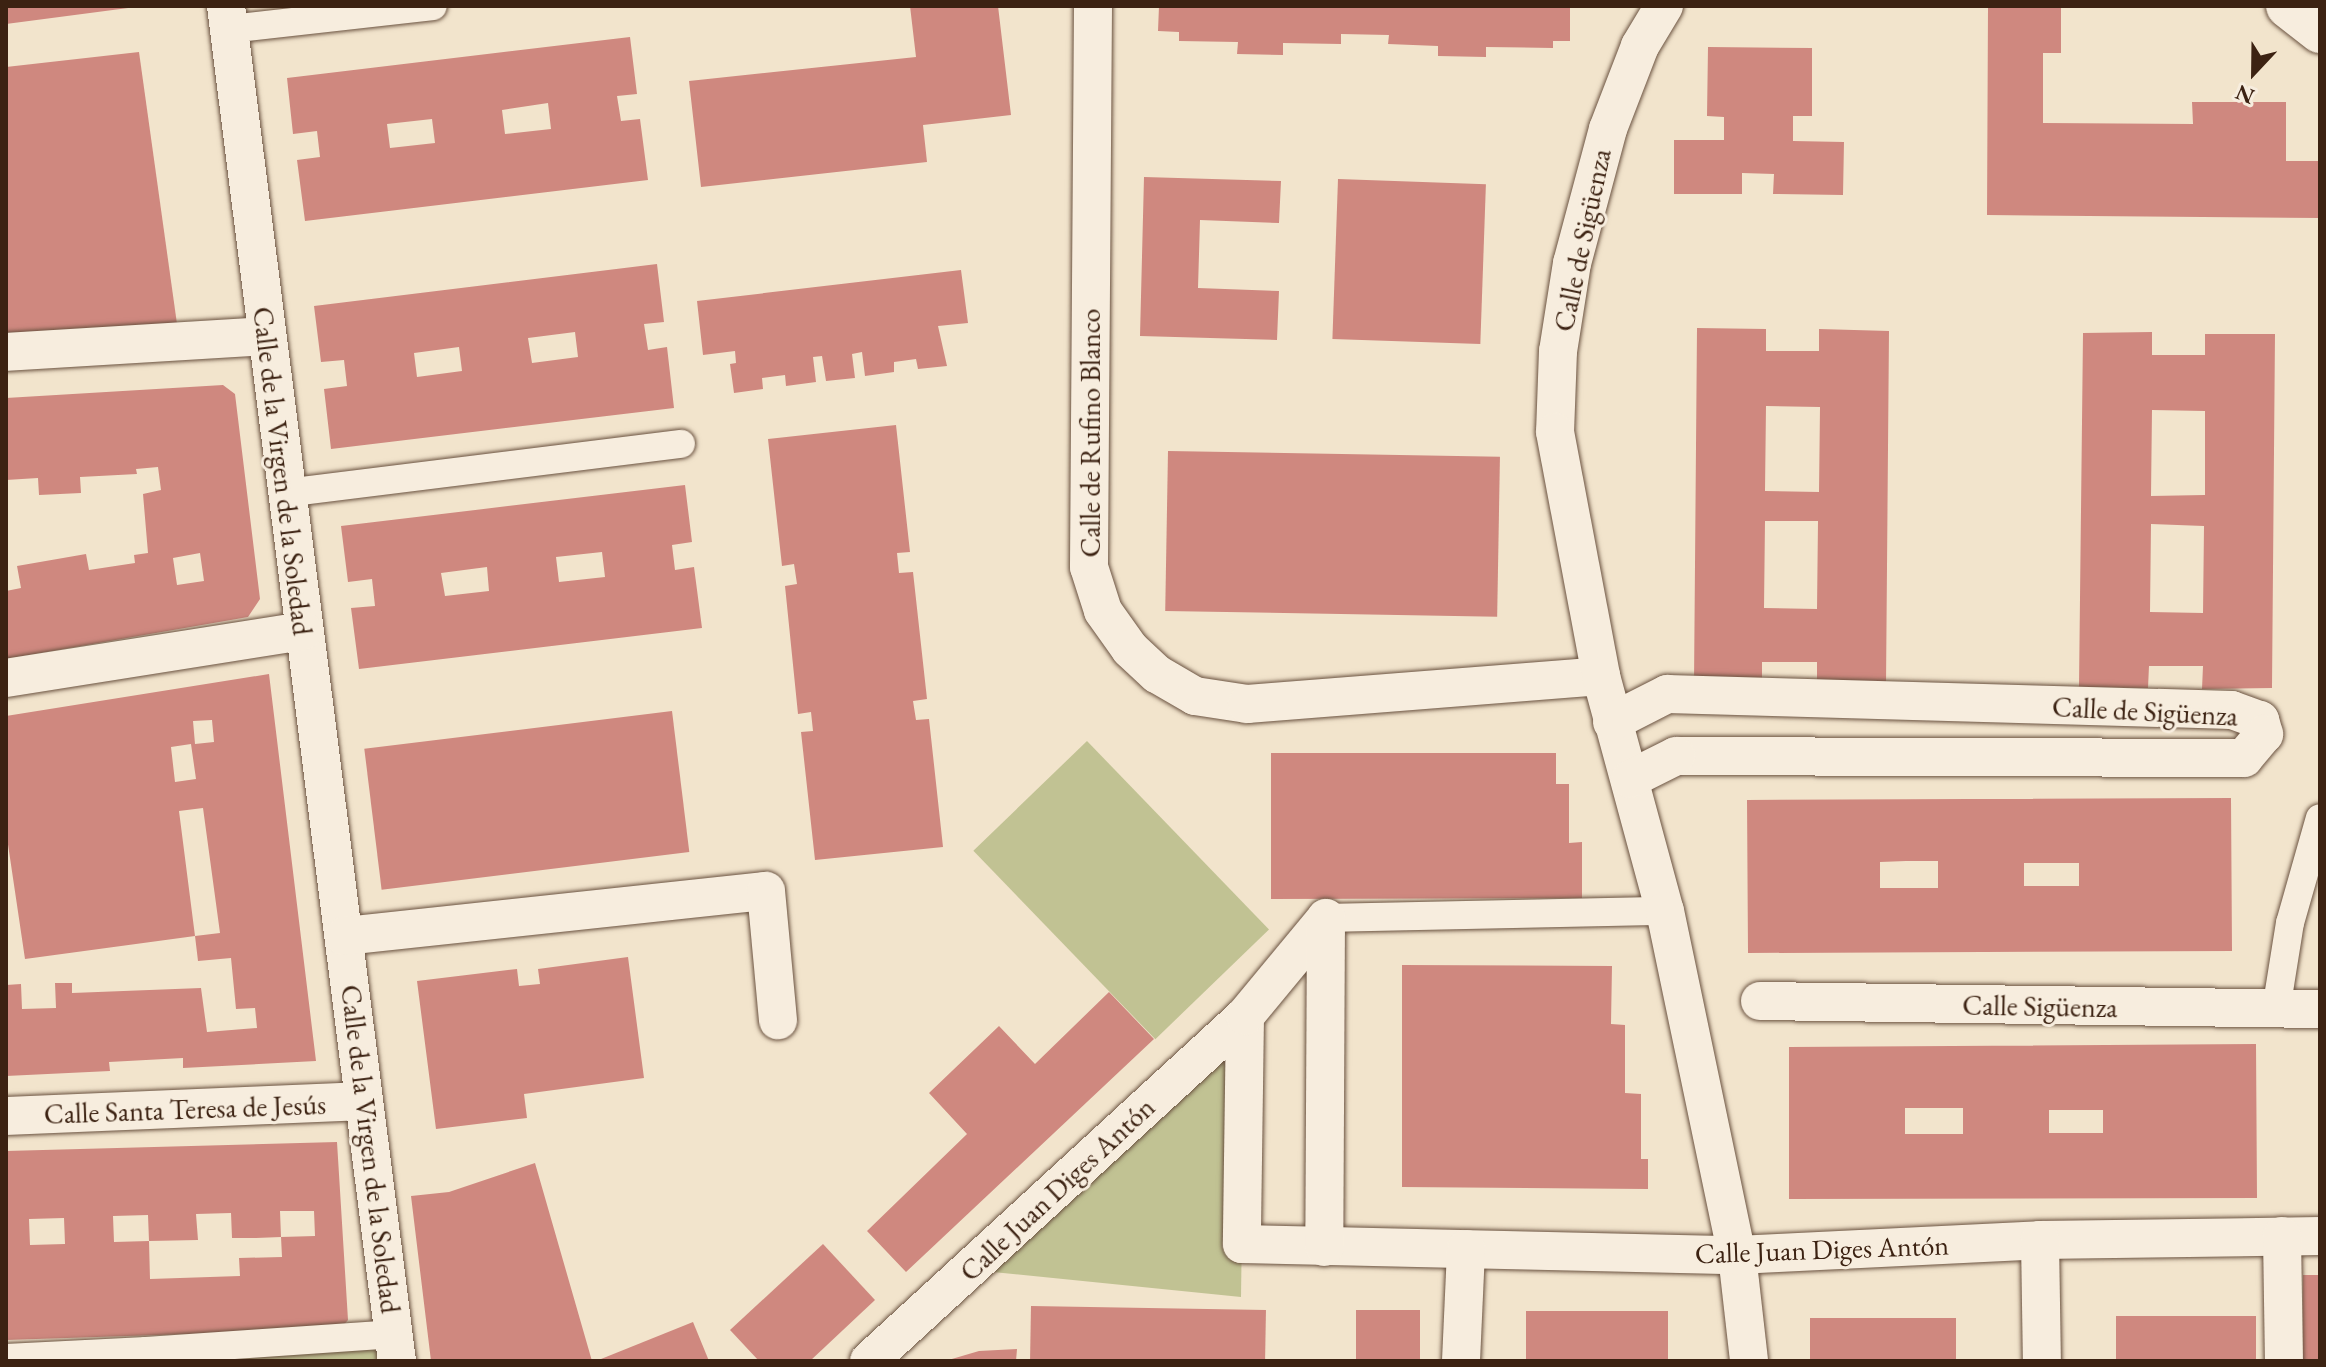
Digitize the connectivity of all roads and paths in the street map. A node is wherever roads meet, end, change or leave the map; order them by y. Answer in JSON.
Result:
{"nodes":[{"id":1,"x":433,"y":6,"type":"edge"},
{"id":2,"x":1093,"y":6,"type":"edge"},
{"id":3,"x":1664,"y":6,"type":"edge"},
{"id":4,"x":2288,"y":6,"type":"edge"},
{"id":5,"x":228,"y":18,"type":"edge"},
{"id":6,"x":2320,"y":31,"type":"edge"},
{"id":7,"x":265,"y":336,"type":"junction"},
{"id":8,"x":6,"y":352,"type":"edge"},
{"id":9,"x":681,"y":444,"type":"dead end"},
{"id":10,"x":286,"y":493,"type":"junction"},
{"id":11,"x":303,"y":631,"type":"junction"},
{"id":12,"x":1601,"y":676,"type":"junction"},
{"id":13,"x":6,"y":678,"type":"edge"},
{"id":14,"x":1612,"y":722,"type":"junction"},
{"id":15,"x":1630,"y":779,"type":"junction"},
{"id":16,"x":2320,"y":818,"type":"edge"},
{"id":17,"x":1665,"y":911,"type":"junction"},
{"id":18,"x":1326,"y":918,"type":"junction"},
{"id":19,"x":344,"y":936,"type":"junction"},
{"id":20,"x":1760,"y":1001,"type":"dead end"},
{"id":21,"x":2320,"y":1009,"type":"edge"},
{"id":22,"x":2276,"y":1010,"type":"junction"},
{"id":23,"x":1245,"y":1016,"type":"junction"},
{"id":24,"x":778,"y":1020,"type":"dead end"},
{"id":25,"x":364,"y":1101,"type":"junction"},
{"id":26,"x":6,"y":1116,"type":"edge"},
{"id":27,"x":2282,"y":1236,"type":"junction"},
{"id":28,"x":2320,"y":1236,"type":"edge"},
{"id":29,"x":2040,"y":1240,"type":"junction"},
{"id":30,"x":1324,"y":1247,"type":"junction"},
{"id":31,"x":1466,"y":1249,"type":"junction"},
{"id":32,"x":1737,"y":1255,"type":"junction"},
{"id":33,"x":396,"y":1348,"type":"edge"},
{"id":34,"x":146,"y":1356,"type":"edge"},
{"id":35,"x":6,"y":1358,"type":"edge"},
{"id":36,"x":869,"y":1361,"type":"edge"},
{"id":37,"x":1461,"y":1361,"type":"edge"},
{"id":38,"x":1749,"y":1361,"type":"edge"},
{"id":39,"x":2042,"y":1361,"type":"edge"},
{"id":40,"x":2284,"y":1361,"type":"edge"}],
"edges":[{"from":1,"to":5,"type":"street"},
{"from":2,"to":12,"type":"street","name":"Calle de Rufino Blanco"},
{"from":3,"to":12,"type":"street","name":"Calle de Sigüenza"},
{"from":4,"to":6,"type":"street"},
{"from":5,"to":7,"type":"street","name":"Calle de la Virgen de la Soledad"},
{"from":7,"to":8,"type":"street"},
{"from":7,"to":10,"type":"street","name":"Calle de la Virgen de la Soledad"},
{"from":9,"to":10,"type":"street"},
{"from":10,"to":11,"type":"street","name":"Calle de la Virgen de la Soledad"},
{"from":11,"to":13,"type":"street"},
{"from":11,"to":19,"type":"street","name":"Calle de la Virgen de la Soledad"},
{"from":12,"to":14,"type":"street","name":"Calle de Sigüenza"},
{"from":14,"to":15,"type":"street","name":"Calle de Sigüenza"},
{"from":14,"to":15,"type":"street","name":"Calle de Sigüenza"},
{"from":15,"to":17,"type":"street","name":"Calle de Sigüenza"},
{"from":16,"to":22,"type":"street"},
{"from":17,"to":18,"type":"street"},
{"from":17,"to":32,"type":"street","name":"Calle de Sigüenza"},
{"from":18,"to":23,"type":"street","name":"Calle Juan Diges Antón"},
{"from":18,"to":30,"type":"street"},
{"from":19,"to":24,"type":"street"},
{"from":19,"to":25,"type":"street","name":"Calle de la Virgen de la Soledad"},
{"from":20,"to":22,"type":"street","name":"Calle Sigüenza"},
{"from":21,"to":22,"type":"street","name":"Calle Sigüenza"},
{"from":23,"to":30,"type":"street","name":"Calle Juan Diges Antón"},
{"from":23,"to":36,"type":"street","name":"Calle Juan Diges Antón"},
{"from":25,"to":26,"type":"street","name":"Calle Santa Teresa de Jesús"},
{"from":25,"to":33,"type":"street","name":"Calle de la Virgen de la Soledad"},
{"from":27,"to":28,"type":"street","name":"Calle Juan Diges Antón"},
{"from":27,"to":29,"type":"street","name":"Calle Juan Diges Antón"},
{"from":27,"to":40,"type":"street"},
{"from":29,"to":32,"type":"street","name":"Calle Juan Diges Antón"},
{"from":29,"to":39,"type":"street"},
{"from":30,"to":31,"type":"street","name":"Calle Juan Diges Antón"},
{"from":31,"to":32,"type":"street","name":"Calle Juan Diges Antón"},
{"from":31,"to":37,"type":"street"},
{"from":32,"to":38,"type":"street","name":"Calle de Sigüenza"},
{"from":33,"to":34,"type":"street"},
{"from":34,"to":35,"type":"street"}]}
